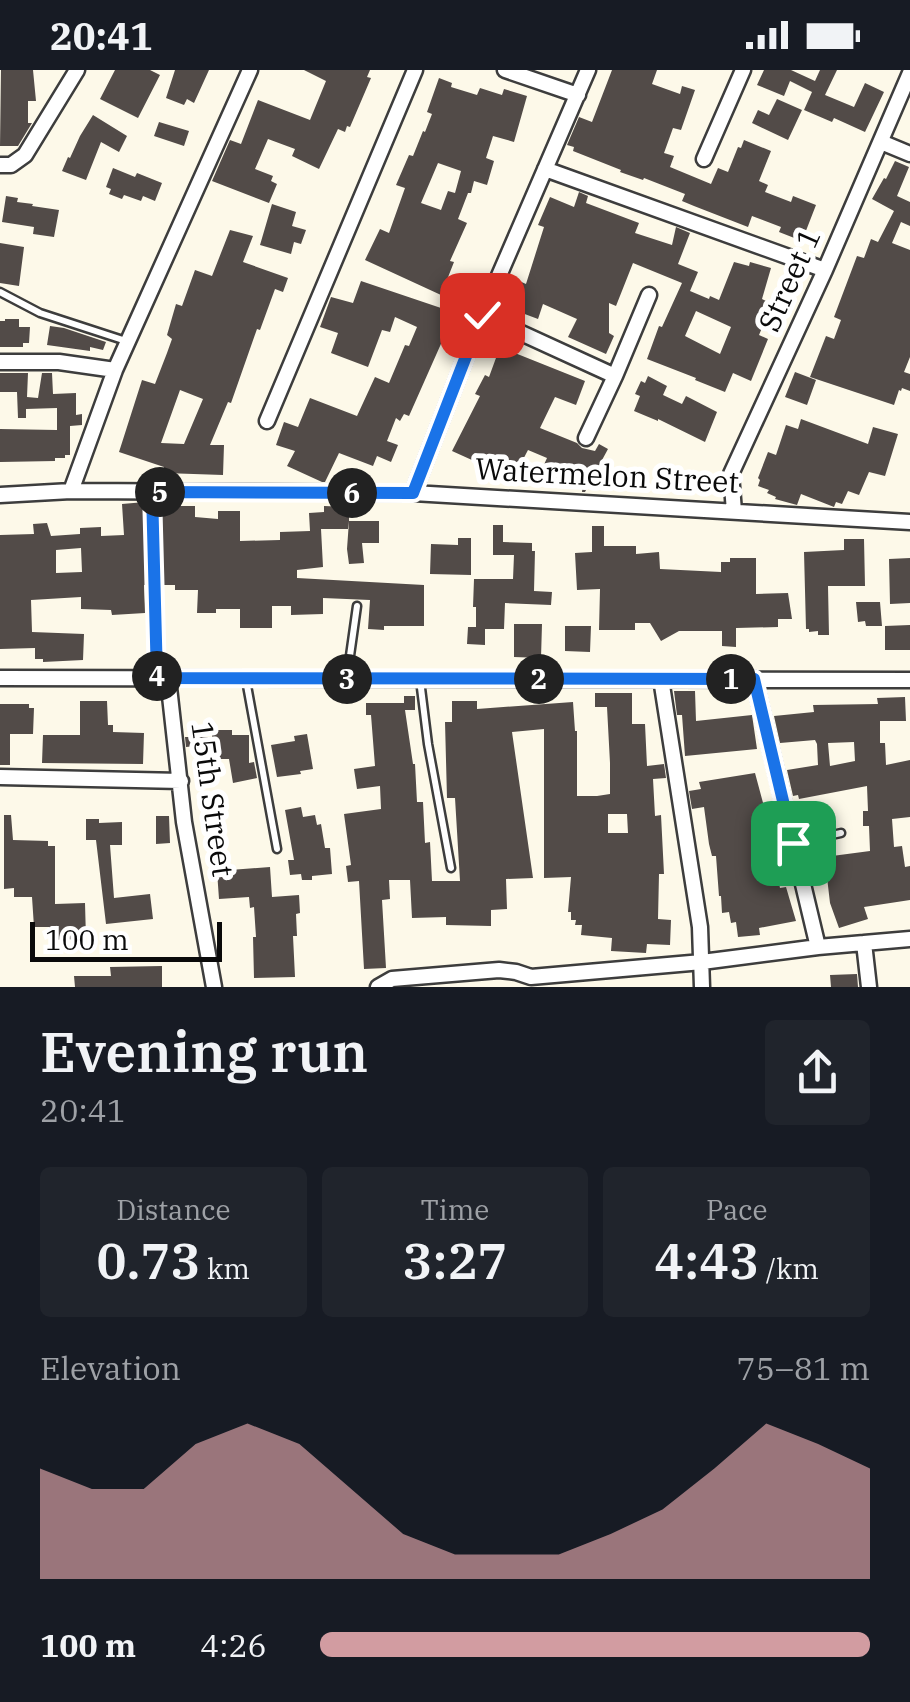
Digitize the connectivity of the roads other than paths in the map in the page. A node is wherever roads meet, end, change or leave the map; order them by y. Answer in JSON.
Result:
{"nodes":[{"id":1,"x":77,"y":70,"type":"edge"},
{"id":2,"x":250,"y":70,"type":"edge"},
{"id":3,"x":415,"y":70,"type":"edge"},
{"id":4,"x":505,"y":70,"type":"edge"},
{"id":5,"x":588,"y":70,"type":"edge"},
{"id":6,"x":743,"y":70,"type":"edge"},
{"id":7,"x":910,"y":73,"type":"edge"},
{"id":8,"x":578,"y":95,"type":"junction"},
{"id":9,"x":881,"y":142,"type":"junction"},
{"id":10,"x":910,"y":154,"type":"edge"},
{"id":11,"x":704,"y":159,"type":"dead end"},
{"id":12,"x":0,"y":165,"type":"edge"},
{"id":13,"x":545,"y":169,"type":"junction"},
{"id":14,"x":825,"y":270,"type":"junction"},
{"id":15,"x":0,"y":292,"type":"edge"},
{"id":16,"x":649,"y":295,"type":"dead end"},
{"id":17,"x":482,"y":315,"type":"junction"},
{"id":18,"x":128,"y":341,"type":"junction"},
{"id":19,"x":0,"y":362,"type":"edge"},
{"id":20,"x":115,"y":370,"type":"junction"},
{"id":21,"x":615,"y":376,"type":"junction"},
{"id":22,"x":266,"y":421,"type":"dead end"},
{"id":23,"x":586,"y":438,"type":"dead end"},
{"id":24,"x":71,"y":491,"type":"junction"},
{"id":25,"x":152,"y":492,"type":"junction"},
{"id":26,"x":413,"y":493,"type":"junction"},
{"id":27,"x":0,"y":496,"type":"edge"},
{"id":28,"x":734,"y":511,"type":"junction"},
{"id":29,"x":910,"y":522,"type":"edge"},
{"id":30,"x":356,"y":606,"type":"dead end"},
{"id":31,"x":0,"y":678,"type":"edge"},
{"id":32,"x":163,"y":678,"type":"junction"},
{"id":33,"x":246,"y":678,"type":"junction"},
{"id":34,"x":346,"y":678,"type":"junction"},
{"id":35,"x":420,"y":679,"type":"junction"},
{"id":36,"x":662,"y":679,"type":"junction"},
{"id":37,"x":754,"y":679,"type":"junction"},
{"id":38,"x":910,"y":680,"type":"edge"},
{"id":39,"x":0,"y":776,"type":"edge"},
{"id":40,"x":181,"y":781,"type":"junction"},
{"id":41,"x":840,"y":833,"type":"dead end"},
{"id":42,"x":793,"y":843,"type":"junction"},
{"id":43,"x":277,"y":849,"type":"dead end"},
{"id":44,"x":450,"y":868,"type":"dead end"},
{"id":45,"x":910,"y":939,"type":"edge"},
{"id":46,"x":864,"y":943,"type":"junction"},
{"id":47,"x":818,"y":947,"type":"junction"},
{"id":48,"x":702,"y":962,"type":"junction"},
{"id":49,"x":531,"y":982,"type":"edge"},
{"id":50,"x":214,"y":987,"type":"edge"},
{"id":51,"x":378,"y":987,"type":"edge"},
{"id":52,"x":702,"y":987,"type":"edge"},
{"id":53,"x":869,"y":987,"type":"edge"}],
"edges":[{"from":1,"to":12,"type":"street"},
{"from":2,"to":18,"type":"street"},
{"from":3,"to":22,"type":"street"},
{"from":4,"to":8,"type":"street"},
{"from":5,"to":8,"type":"street"},
{"from":6,"to":11,"type":"street"},
{"from":7,"to":9,"type":"street","name":"Street 1"},
{"from":8,"to":13,"type":"street"},
{"from":9,"to":10,"type":"street"},
{"from":9,"to":14,"type":"street","name":"Street 1"},
{"from":13,"to":14,"type":"street"},
{"from":13,"to":17,"type":"street"},
{"from":14,"to":28,"type":"street","name":"Street 1"},
{"from":15,"to":18,"type":"lane"},
{"from":16,"to":21,"type":"street"},
{"from":17,"to":21,"type":"street"},
{"from":17,"to":26,"type":"street"},
{"from":18,"to":20,"type":"street"},
{"from":19,"to":20,"type":"street"},
{"from":20,"to":24,"type":"street"},
{"from":21,"to":23,"type":"street"},
{"from":24,"to":25,"type":"street","name":"Watermelon Street"},
{"from":24,"to":27,"type":"street","name":"Watermelon Street"},
{"from":25,"to":26,"type":"street","name":"Watermelon Street"},
{"from":25,"to":32,"type":"lane"},
{"from":26,"to":28,"type":"street","name":"Watermelon Street"},
{"from":28,"to":29,"type":"street","name":"Watermelon Street"},
{"from":30,"to":34,"type":"lane"},
{"from":31,"to":32,"type":"street"},
{"from":32,"to":33,"type":"street"},
{"from":32,"to":40,"type":"street","name":"15th Street"},
{"from":33,"to":34,"type":"street"},
{"from":33,"to":43,"type":"lane"},
{"from":34,"to":35,"type":"street"},
{"from":35,"to":36,"type":"street"},
{"from":35,"to":44,"type":"lane"},
{"from":36,"to":37,"type":"street"},
{"from":36,"to":48,"type":"street"},
{"from":37,"to":38,"type":"street"},
{"from":37,"to":42,"type":"street"},
{"from":39,"to":40,"type":"street"},
{"from":40,"to":50,"type":"street","name":"15th Street"},
{"from":41,"to":42,"type":"lane"},
{"from":42,"to":47,"type":"street"},
{"from":45,"to":46,"type":"street"},
{"from":46,"to":47,"type":"street"},
{"from":46,"to":53,"type":"street"},
{"from":47,"to":48,"type":"street"},
{"from":48,"to":49,"type":"street"},
{"from":48,"to":52,"type":"street"},
{"from":49,"to":51,"type":"street"}]}
